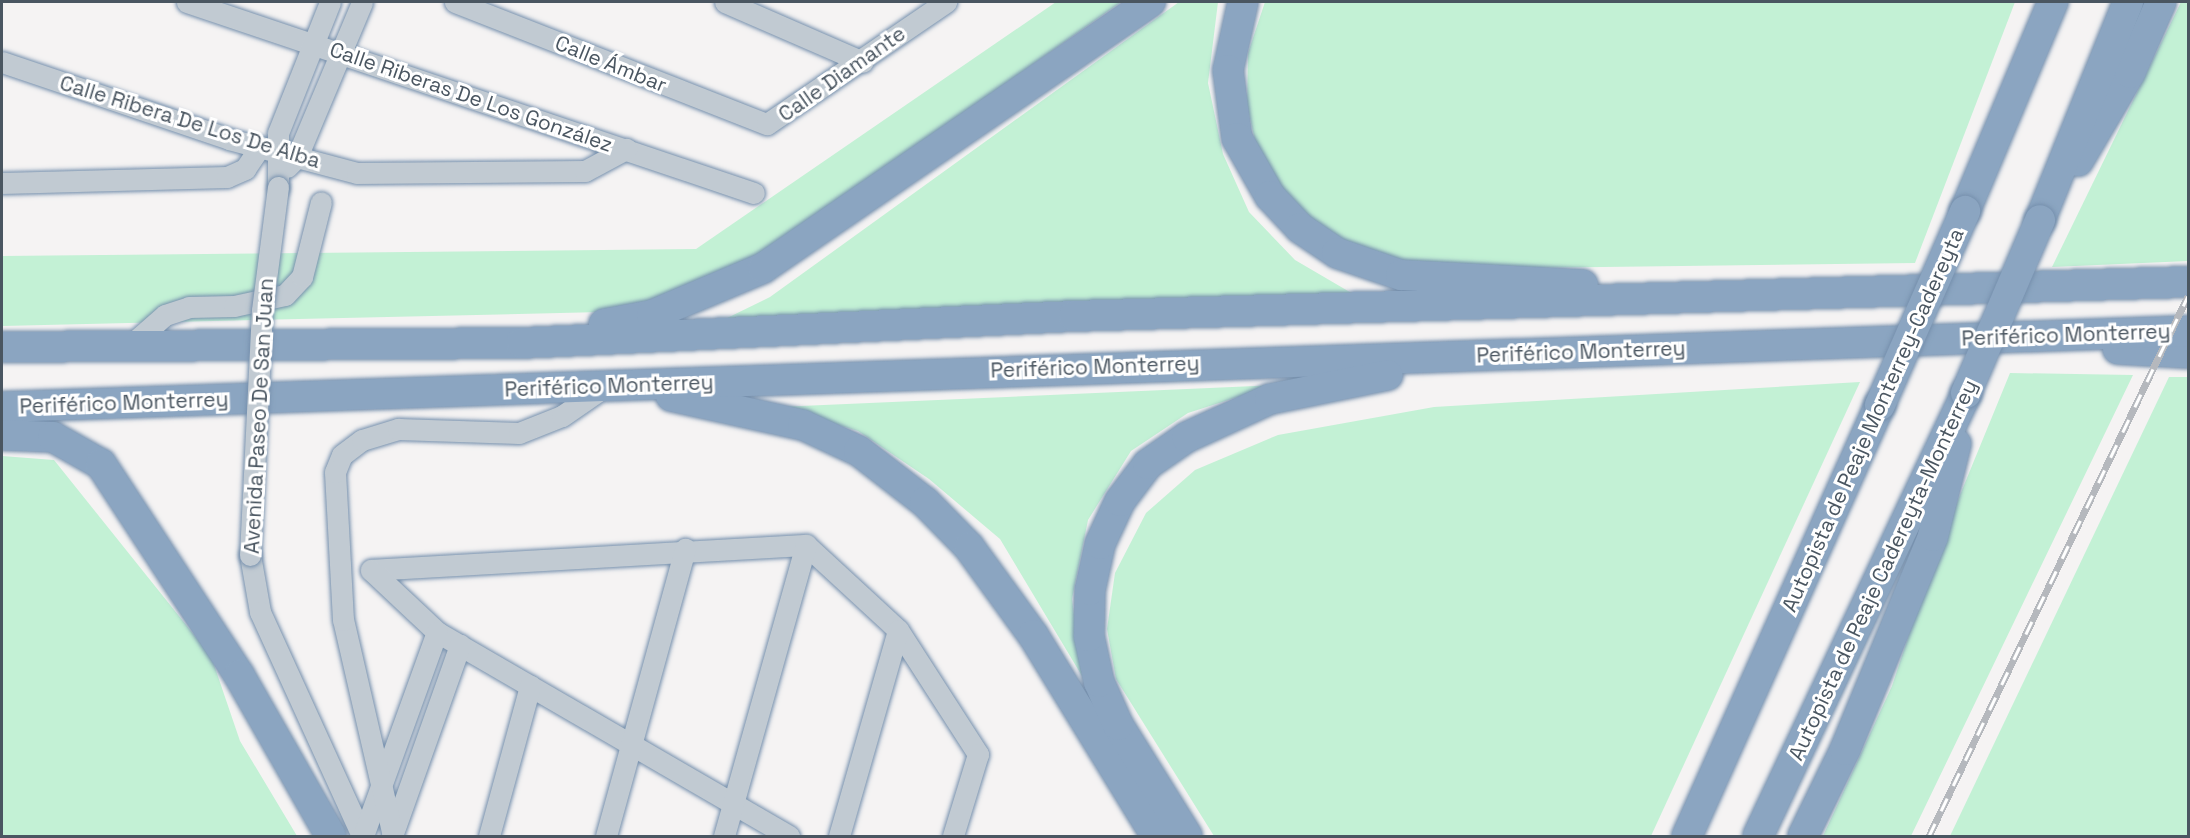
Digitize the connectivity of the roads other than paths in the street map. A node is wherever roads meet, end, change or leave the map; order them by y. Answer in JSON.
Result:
{"nodes":[{"id":1,"x":187,"y":2,"type":"edge"},
{"id":2,"x":330,"y":2,"type":"edge"},
{"id":3,"x":362,"y":2,"type":"edge"},
{"id":4,"x":455,"y":2,"type":"edge"},
{"id":5,"x":725,"y":2,"type":"edge"},
{"id":6,"x":946,"y":2,"type":"edge"},
{"id":7,"x":1150,"y":2,"type":"edge"},
{"id":8,"x":1243,"y":2,"type":"edge"},
{"id":9,"x":2128,"y":2,"type":"edge"},
{"id":10,"x":2161,"y":2,"type":"edge"},
{"id":11,"x":2052,"y":4,"type":"edge"},
{"id":12,"x":311,"y":43,"type":"junction"},
{"id":13,"x":338,"y":53,"type":"junction"},
{"id":14,"x":2,"y":62,"type":"edge"},
{"id":15,"x":863,"y":62,"type":"junction"},
{"id":16,"x":767,"y":124,"type":"joint"},
{"id":17,"x":267,"y":149,"type":"junction"},
{"id":18,"x":626,"y":149,"type":"junction"},
{"id":19,"x":297,"y":157,"type":"junction"},
{"id":20,"x":279,"y":180,"type":"junction"},
{"id":21,"x":2,"y":183,"type":"edge"},
{"id":22,"x":754,"y":193,"type":"dead end"},
{"id":23,"x":321,"y":202,"type":"dead end"},
{"id":24,"x":2044,"y":211,"type":"junction"},
{"id":25,"x":2188,"y":282,"type":"edge"},
{"id":26,"x":1651,"y":298,"type":"junction"},
{"id":27,"x":2188,"y":331,"type":"edge"},
{"id":28,"x":2044,"y":336,"type":"junction"},
{"id":29,"x":522,"y":343,"type":"junction"},
{"id":30,"x":132,"y":344,"type":"junction"},
{"id":31,"x":2,"y":347,"type":"edge"},
{"id":32,"x":2188,"y":353,"type":"edge"},
{"id":33,"x":1506,"y":355,"type":"junction"},
{"id":34,"x":609,"y":387,"type":"junction"},
{"id":35,"x":1963,"y":402,"type":"junction"},
{"id":36,"x":2,"y":407,"type":"edge"},
{"id":37,"x":2,"y":435,"type":"edge"},
{"id":38,"x":806,"y":544,"type":"junction"},
{"id":39,"x":686,"y":549,"type":"junction"},
{"id":40,"x":898,"y":630,"type":"junction"},
{"id":41,"x":437,"y":632,"type":"junction"},
{"id":42,"x":460,"y":645,"type":"junction"},
{"id":43,"x":530,"y":686,"type":"junction"},
{"id":44,"x":630,"y":744,"type":"junction"},
{"id":45,"x":1722,"y":763,"type":"junction"},
{"id":46,"x":379,"y":792,"type":"junction"},
{"id":47,"x":733,"y":804,"type":"junction"},
{"id":48,"x":359,"y":832,"type":"edge"},
{"id":49,"x":392,"y":836,"type":"edge"},
{"id":50,"x":331,"y":837,"type":"edge"},
{"id":51,"x":489,"y":837,"type":"edge"},
{"id":52,"x":606,"y":837,"type":"edge"},
{"id":53,"x":724,"y":837,"type":"edge"},
{"id":54,"x":789,"y":837,"type":"edge"},
{"id":55,"x":839,"y":837,"type":"edge"},
{"id":56,"x":953,"y":837,"type":"edge"},
{"id":57,"x":1156,"y":837,"type":"edge"},
{"id":58,"x":1187,"y":837,"type":"edge"},
{"id":59,"x":1665,"y":837,"type":"edge"},
{"id":60,"x":1687,"y":837,"type":"edge"},
{"id":61,"x":1758,"y":837,"type":"edge"},
{"id":62,"x":1803,"y":837,"type":"edge"}],
"edges":[{"from":1,"to":12,"type":"street","name":"Calle Riberas De Los González"},
{"from":2,"to":12,"type":"street"},
{"from":3,"to":13,"type":"street"},
{"from":4,"to":16,"type":"street","name":"Calle Ámbar"},
{"from":5,"to":15,"type":"street"},
{"from":6,"to":15,"type":"street","name":"Calle Diamante"},
{"from":7,"to":29,"type":"highway"},
{"from":8,"to":26,"type":"highway"},
{"from":9,"to":24,"type":"highway","name":"Autopista de Peaje Cadereyta-Monterrey"},
{"from":10,"to":24,"type":"highway"},
{"from":11,"to":45,"type":"highway","name":"Autopista de Peaje Monterrey-Cadereyta","bridge":true},
{"from":12,"to":13,"type":"street","name":"Calle Riberas De Los González"},
{"from":12,"to":17,"type":"street"},
{"from":13,"to":18,"type":"street","name":"Calle Riberas De Los González"},
{"from":13,"to":19,"type":"street"},
{"from":14,"to":17,"type":"street","name":"Calle Ribera De Los De Alba"},
{"from":15,"to":16,"type":"street","name":"Calle Diamante"},
{"from":17,"to":19,"type":"street","name":"Calle Ribera De Los De Alba"},
{"from":17,"to":20,"type":"street","name":"Avenida Paseo De San Juan"},
{"from":17,"to":21,"type":"street"},
{"from":18,"to":19,"type":"street","name":"Calle Ribera De Los De Alba"},
{"from":18,"to":22,"type":"street","name":"Calle Riberas De Los González"},
{"from":19,"to":20,"type":"street"},
{"from":20,"to":48,"type":"street","name":"Avenida Paseo De San Juan","bridge":true},
{"from":23,"to":30,"type":"street"},
{"from":24,"to":35,"type":"highway","name":"Autopista de Peaje Cadereyta-Monterrey","bridge":true},
{"from":25,"to":26,"type":"highway"},
{"from":26,"to":29,"type":"highway"},
{"from":27,"to":28,"type":"highway","name":"Periférico Monterrey"},
{"from":28,"to":32,"type":"highway"},
{"from":28,"to":33,"type":"highway","name":"Periférico Monterrey"},
{"from":29,"to":30,"type":"highway"},
{"from":30,"to":31,"type":"highway"},
{"from":33,"to":34,"type":"highway","name":"Periférico Monterrey"},
{"from":33,"to":58,"type":"highway"},
{"from":34,"to":36,"type":"highway","name":"Periférico Monterrey"},
{"from":34,"to":46,"type":"street"},
{"from":34,"to":57,"type":"highway"},
{"from":35,"to":61,"type":"highway","name":"Autopista de Peaje Cadereyta-Monterrey"},
{"from":35,"to":62,"type":"highway"},
{"from":37,"to":50,"type":"highway"},
{"from":38,"to":39,"type":"street"},
{"from":38,"to":40,"type":"street"},
{"from":38,"to":47,"type":"street"},
{"from":39,"to":41,"type":"street"},
{"from":39,"to":44,"type":"street"},
{"from":40,"to":55,"type":"street"},
{"from":40,"to":56,"type":"street"},
{"from":41,"to":42,"type":"street"},
{"from":41,"to":46,"type":"street"},
{"from":42,"to":43,"type":"street"},
{"from":42,"to":49,"type":"street"},
{"from":43,"to":44,"type":"street"},
{"from":43,"to":51,"type":"street"},
{"from":44,"to":47,"type":"street"},
{"from":44,"to":52,"type":"street"},
{"from":45,"to":59,"type":"highway"},
{"from":45,"to":60,"type":"highway","name":"Autopista de Peaje Monterrey-Cadereyta"},
{"from":46,"to":48,"type":"street"},
{"from":46,"to":49,"type":"street"},
{"from":47,"to":53,"type":"street"},
{"from":47,"to":54,"type":"street"}]}
